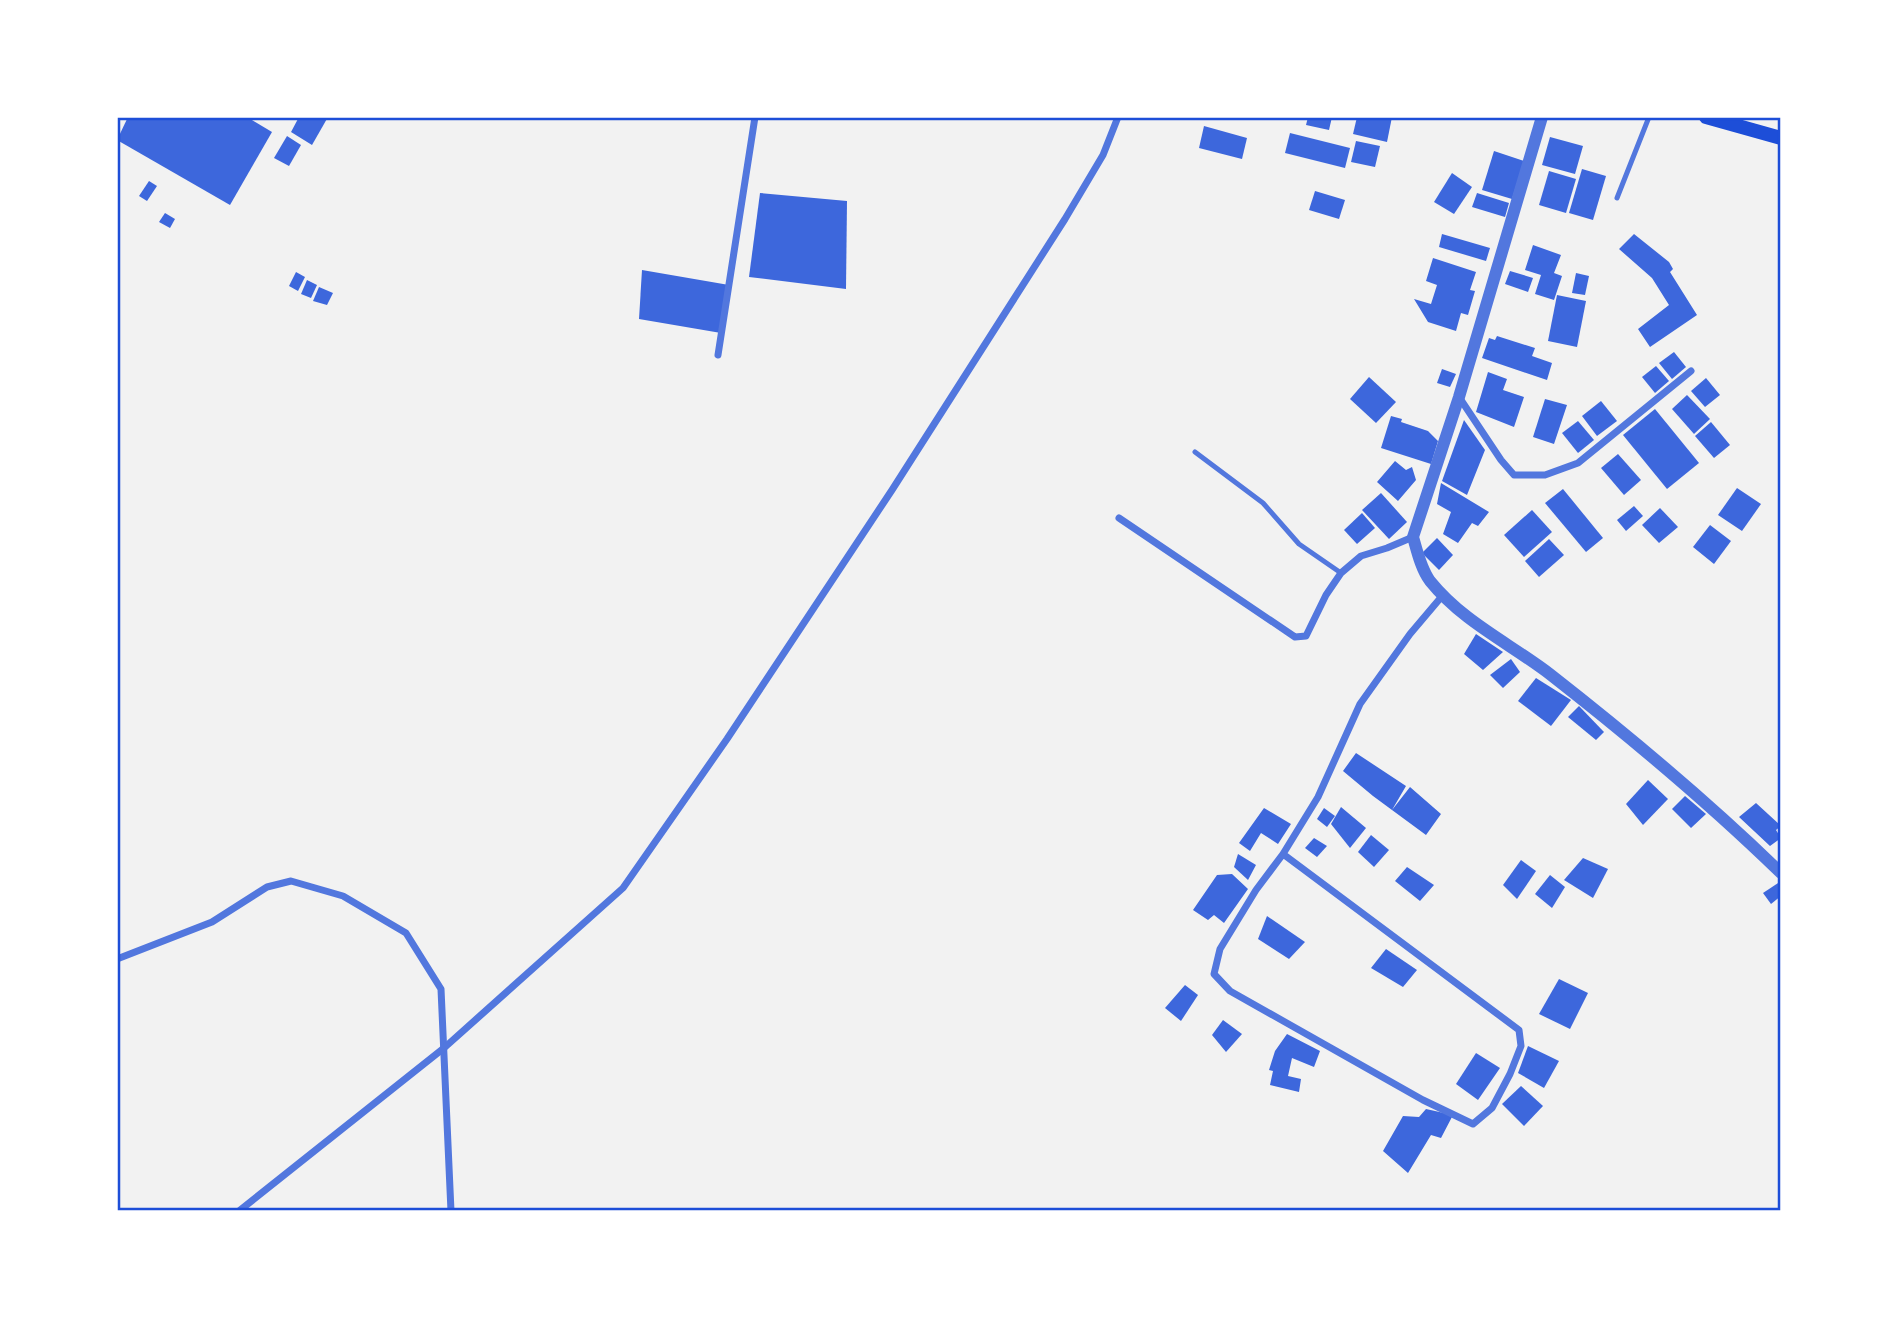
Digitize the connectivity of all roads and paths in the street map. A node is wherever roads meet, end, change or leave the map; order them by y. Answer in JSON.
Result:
{"nodes":[{"id":1,"x":755,"y":117,"type":"edge"},
{"id":2,"x":1118,"y":117,"type":"edge"},
{"id":3,"x":1542,"y":117,"type":"edge"},
{"id":4,"x":1649,"y":117,"type":"edge"},
{"id":5,"x":1706,"y":117,"type":"edge"},
{"id":6,"x":1781,"y":138,"type":"edge"},
{"id":7,"x":1618,"y":198,"type":"dead end"},
{"id":8,"x":718,"y":355,"type":"dead end"},
{"id":9,"x":1690,"y":371,"type":"dead end"},
{"id":10,"x":1459,"y":397,"type":"junction"},
{"id":11,"x":1195,"y":452,"type":"dead end"},
{"id":12,"x":1119,"y":518,"type":"dead end"},
{"id":13,"x":1413,"y":537,"type":"junction"},
{"id":14,"x":1341,"y":573,"type":"junction"},
{"id":15,"x":1443,"y":595,"type":"junction"},
{"id":16,"x":1283,"y":854,"type":"junction"},
{"id":17,"x":1781,"y":873,"type":"edge"},
{"id":18,"x":117,"y":959,"type":"edge"},
{"id":19,"x":444,"y":1048,"type":"junction"},
{"id":20,"x":239,"y":1211,"type":"edge"},
{"id":21,"x":451,"y":1211,"type":"edge"}],
"edges":[{"from":1,"to":8,"type":"street"},
{"from":2,"to":19,"type":"street"},
{"from":3,"to":10,"type":"street"},
{"from":4,"to":7,"type":"lane"},
{"from":5,"to":6,"type":"main road"},
{"from":9,"to":10,"type":"street"},
{"from":10,"to":13,"type":"street"},
{"from":11,"to":14,"type":"lane"},
{"from":12,"to":14,"type":"street"},
{"from":13,"to":14,"type":"street"},
{"from":13,"to":15,"type":"street"},
{"from":15,"to":16,"type":"street"},
{"from":15,"to":17,"type":"street"},
{"from":16,"to":16,"type":"street"},
{"from":18,"to":19,"type":"street"},
{"from":19,"to":20,"type":"street"},
{"from":19,"to":21,"type":"street"}]}
